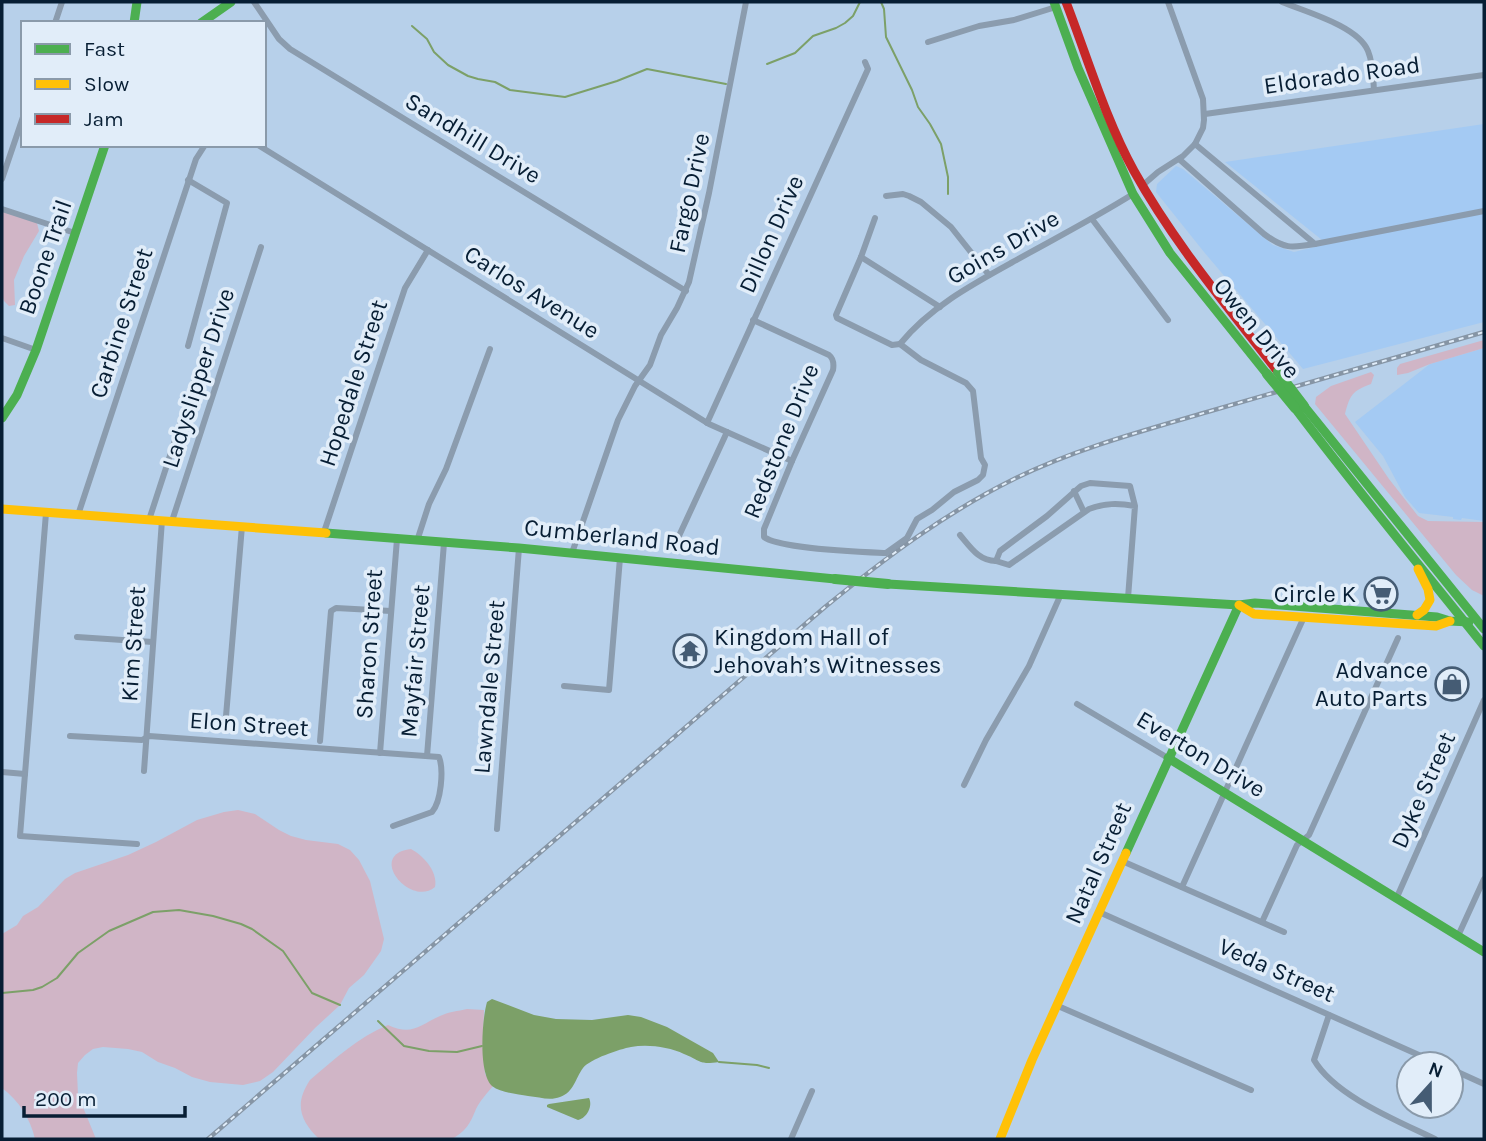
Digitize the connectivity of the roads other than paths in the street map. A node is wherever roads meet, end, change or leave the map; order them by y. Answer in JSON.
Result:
{"nodes":[{"id":1,"x":62,"y":2,"type":"edge"},
{"id":2,"x":137,"y":2,"type":"edge"},
{"id":3,"x":231,"y":2,"type":"edge"},
{"id":4,"x":254,"y":2,"type":"edge"},
{"id":5,"x":746,"y":2,"type":"edge"},
{"id":6,"x":1066,"y":2,"type":"edge"},
{"id":7,"x":1168,"y":2,"type":"edge"},
{"id":8,"x":1282,"y":2,"type":"edge"},
{"id":9,"x":1055,"y":5,"type":"edge"},
{"id":10,"x":56,"y":21,"type":"edge"},
{"id":11,"x":134,"y":21,"type":"edge"},
{"id":12,"x":204,"y":21,"type":"edge"},
{"id":13,"x":928,"y":42,"type":"dead end"},
{"id":14,"x":865,"y":62,"type":"dead end"},
{"id":15,"x":1484,"y":75,"type":"edge"},
{"id":16,"x":1374,"y":90,"type":"junction"},
{"id":17,"x":1205,"y":114,"type":"junction"},
{"id":18,"x":21,"y":123,"type":"edge"},
{"id":19,"x":1107,"y":134,"type":"junction"},
{"id":20,"x":1195,"y":144,"type":"junction"},
{"id":21,"x":104,"y":147,"type":"edge"},
{"id":22,"x":204,"y":147,"type":"edge"},
{"id":23,"x":261,"y":147,"type":"edge"},
{"id":24,"x":1179,"y":159,"type":"junction"},
{"id":25,"x":2,"y":178,"type":"edge"},
{"id":26,"x":188,"y":180,"type":"junction"},
{"id":27,"x":1143,"y":185,"type":"junction"},
{"id":28,"x":1133,"y":194,"type":"junction"},
{"id":29,"x":886,"y":196,"type":"dead end"},
{"id":30,"x":2,"y":209,"type":"edge"},
{"id":31,"x":1484,"y":211,"type":"edge"},
{"id":32,"x":875,"y":218,"type":"dead end"},
{"id":33,"x":1092,"y":219,"type":"junction"},
{"id":34,"x":75,"y":233,"type":"junction"},
{"id":35,"x":1179,"y":242,"type":"junction"},
{"id":36,"x":1315,"y":244,"type":"junction"},
{"id":37,"x":261,"y":247,"type":"dead end"},
{"id":38,"x":428,"y":250,"type":"junction"},
{"id":39,"x":861,"y":257,"type":"junction"},
{"id":40,"x":989,"y":275,"type":"junction"},
{"id":41,"x":687,"y":291,"type":"junction"},
{"id":42,"x":940,"y":307,"type":"junction"},
{"id":43,"x":753,"y":320,"type":"junction"},
{"id":44,"x":1168,"y":320,"type":"dead end"},
{"id":45,"x":2,"y":338,"type":"edge"},
{"id":46,"x":900,"y":344,"type":"junction"},
{"id":47,"x":188,"y":346,"type":"dead end"},
{"id":48,"x":490,"y":349,"type":"dead end"},
{"id":49,"x":36,"y":350,"type":"junction"},
{"id":50,"x":198,"y":370,"type":"dead end"},
{"id":51,"x":1273,"y":373,"type":"junction"},
{"id":52,"x":640,"y":381,"type":"junction"},
{"id":53,"x":1300,"y":407,"type":"junction"},
{"id":54,"x":2,"y":418,"type":"edge"},
{"id":55,"x":707,"y":423,"type":"junction"},
{"id":56,"x":727,"y":432,"type":"junction"},
{"id":57,"x":792,"y":461,"type":"junction"},
{"id":58,"x":1074,"y":491,"type":"junction"},
{"id":59,"x":1135,"y":506,"type":"junction"},
{"id":60,"x":2,"y":509,"type":"edge"},
{"id":61,"x":1084,"y":512,"type":"junction"},
{"id":62,"x":46,"y":513,"type":"junction"},
{"id":63,"x":78,"y":515,"type":"junction"},
{"id":64,"x":149,"y":520,"type":"junction"},
{"id":65,"x":167,"y":521,"type":"junction"},
{"id":66,"x":242,"y":526,"type":"junction"},
{"id":67,"x":324,"y":532,"type":"junction"},
{"id":68,"x":960,"y":535,"type":"dead end"},
{"id":69,"x":678,"y":538,"type":"dead end"},
{"id":70,"x":397,"y":539,"type":"junction"},
{"id":71,"x":417,"y":541,"type":"junction"},
{"id":72,"x":444,"y":543,"type":"junction"},
{"id":73,"x":519,"y":548,"type":"junction"},
{"id":74,"x":572,"y":553,"type":"junction"},
{"id":75,"x":1411,"y":554,"type":"junction"},
{"id":76,"x":620,"y":558,"type":"junction"},
{"id":77,"x":996,"y":561,"type":"junction"},
{"id":78,"x":1061,"y":594,"type":"junction"},
{"id":79,"x":1128,"y":598,"type":"junction"},
{"id":80,"x":1239,"y":605,"type":"junction"},
{"id":81,"x":390,"y":611,"type":"junction"},
{"id":82,"x":1417,"y":615,"type":"junction"},
{"id":83,"x":1304,"y":617,"type":"junction"},
{"id":84,"x":1450,"y":621,"type":"junction"},
{"id":85,"x":1466,"y":622,"type":"junction"},
{"id":86,"x":1483,"y":625,"type":"edge"},
{"id":87,"x":77,"y":638,"type":"dead end"},
{"id":88,"x":1398,"y":638,"type":"dead end"},
{"id":89,"x":153,"y":642,"type":"junction"},
{"id":90,"x":1484,"y":646,"type":"edge"},
{"id":91,"x":564,"y":686,"type":"dead end"},
{"id":92,"x":1484,"y":700,"type":"edge"},
{"id":93,"x":1077,"y":704,"type":"dead end"},
{"id":94,"x":225,"y":728,"type":"dead end"},
{"id":95,"x":69,"y":736,"type":"dead end"},
{"id":96,"x":146,"y":738,"type":"junction"},
{"id":97,"x":320,"y":741,"type":"dead end"},
{"id":98,"x":380,"y":753,"type":"junction"},
{"id":99,"x":427,"y":756,"type":"junction"},
{"id":100,"x":1168,"y":758,"type":"junction"},
{"id":101,"x":144,"y":771,"type":"dead end"},
{"id":102,"x":2,"y":772,"type":"edge"},
{"id":103,"x":25,"y":774,"type":"junction"},
{"id":104,"x":964,"y":785,"type":"dead end"},
{"id":105,"x":1224,"y":793,"type":"junction"},
{"id":106,"x":393,"y":826,"type":"dead end"},
{"id":107,"x":497,"y":829,"type":"dead end"},
{"id":108,"x":1303,"y":840,"type":"junction"},
{"id":109,"x":137,"y":844,"type":"dead end"},
{"id":110,"x":1122,"y":861,"type":"junction"},
{"id":111,"x":1484,"y":878,"type":"edge"},
{"id":112,"x":1182,"y":887,"type":"junction"},
{"id":113,"x":1397,"y":897,"type":"junction"},
{"id":114,"x":1099,"y":912,"type":"junction"},
{"id":115,"x":1262,"y":922,"type":"junction"},
{"id":116,"x":1284,"y":932,"type":"dead end"},
{"id":117,"x":1458,"y":936,"type":"junction"},
{"id":118,"x":1484,"y":952,"type":"edge"},
{"id":119,"x":1058,"y":1006,"type":"junction"},
{"id":120,"x":1329,"y":1015,"type":"junction"},
{"id":121,"x":1408,"y":1050,"type":"edge"},
{"id":122,"x":1465,"y":1075,"type":"edge"},
{"id":123,"x":1484,"y":1084,"type":"edge"},
{"id":124,"x":1251,"y":1090,"type":"dead end"},
{"id":125,"x":812,"y":1091,"type":"dead end"},
{"id":126,"x":791,"y":1139,"type":"edge"},
{"id":127,"x":1000,"y":1139,"type":"edge"},
{"id":128,"x":1435,"y":1139,"type":"edge"}],
"edges":[{"from":1,"to":10,"type":"street"},
{"from":2,"to":11,"type":"main road"},
{"from":3,"to":12,"type":"main road"},
{"from":4,"to":41,"type":"street","name":"Sandhill Drive"},
{"from":5,"to":41,"type":"street","name":"Fargo Drive"},
{"from":6,"to":27,"type":"main road","name":"Owen Drive"},
{"from":7,"to":17,"type":"street"},
{"from":8,"to":16,"type":"street"},
{"from":9,"to":13,"type":"street"},
{"from":9,"to":19,"type":"main road","name":"Owen Drive"},
{"from":14,"to":43,"type":"street","name":"Dillon Drive"},
{"from":15,"to":16,"type":"street","name":"Eldorado Road"},
{"from":16,"to":17,"type":"street","name":"Eldorado Road"},
{"from":17,"to":20,"type":"street"},
{"from":18,"to":25,"type":"street"},
{"from":19,"to":27,"type":"main road"},
{"from":19,"to":28,"type":"main road","name":"Owen Drive"},
{"from":20,"to":24,"type":"street"},
{"from":20,"to":36,"type":"street"},
{"from":21,"to":34,"type":"main road","name":"Boone Trail"},
{"from":22,"to":26,"type":"street","name":"Carbine Street"},
{"from":23,"to":38,"type":"street","name":"Carlos Avenue"},
{"from":24,"to":27,"type":"street"},
{"from":24,"to":36,"type":"street"},
{"from":26,"to":47,"type":"street"},
{"from":26,"to":63,"type":"street","name":"Carbine Street"},
{"from":27,"to":35,"type":"main road","name":"Owen Drive"},
{"from":28,"to":33,"type":"street","name":"Goins Drive"},
{"from":28,"to":35,"type":"main road"},
{"from":28,"to":51,"type":"main road","name":"Owen Drive"},
{"from":29,"to":40,"type":"street"},
{"from":30,"to":34,"type":"street"},
{"from":31,"to":36,"type":"street"},
{"from":32,"to":39,"type":"street"},
{"from":33,"to":40,"type":"street","name":"Goins Drive"},
{"from":33,"to":44,"type":"street"},
{"from":34,"to":49,"type":"main road","name":"Boone Trail"},
{"from":35,"to":51,"type":"main road","name":"Owen Drive"},
{"from":37,"to":65,"type":"street","name":"Ladyslipper Drive"},
{"from":38,"to":52,"type":"street","name":"Carlos Avenue"},
{"from":38,"to":67,"type":"street","name":"Hopedale Street"},
{"from":39,"to":42,"type":"street"},
{"from":39,"to":46,"type":"street"},
{"from":40,"to":42,"type":"street","name":"Goins Drive"},
{"from":41,"to":52,"type":"street","name":"Fargo Drive"},
{"from":42,"to":46,"type":"street","name":"Goins Drive"},
{"from":43,"to":55,"type":"street","name":"Dillon Drive"},
{"from":43,"to":57,"type":"street","name":"Redstone Drive"},
{"from":45,"to":49,"type":"street"},
{"from":46,"to":57,"type":"street","name":"Redstone Drive"},
{"from":48,"to":71,"type":"street"},
{"from":49,"to":54,"type":"main road","name":"Boone Trail"},
{"from":50,"to":64,"type":"street"},
{"from":51,"to":53,"type":"main road","name":"Owen Drive","bridge":true},
{"from":52,"to":55,"type":"street","name":"Carlos Avenue"},
{"from":52,"to":74,"type":"street","name":"Fargo Drive"},
{"from":53,"to":75,"type":"main road","name":"Owen Drive"},
{"from":53,"to":86,"type":"main road","name":"Owen Drive"},
{"from":55,"to":56,"type":"street","name":"Carlos Avenue"},
{"from":56,"to":57,"type":"street","name":"Carlos Avenue"},
{"from":56,"to":69,"type":"street"},
{"from":58,"to":59,"type":"street"},
{"from":58,"to":61,"type":"street"},
{"from":58,"to":77,"type":"street"},
{"from":59,"to":61,"type":"street"},
{"from":59,"to":79,"type":"street"},
{"from":60,"to":62,"type":"main road","name":"Cumberland Road"},
{"from":61,"to":77,"type":"street"},
{"from":62,"to":63,"type":"main road","name":"Cumberland Road"},
{"from":62,"to":103,"type":"street"},
{"from":63,"to":64,"type":"main road","name":"Cumberland Road"},
{"from":64,"to":65,"type":"main road","name":"Cumberland Road"},
{"from":65,"to":66,"type":"main road","name":"Cumberland Road"},
{"from":65,"to":89,"type":"street","name":"Kim Street"},
{"from":66,"to":67,"type":"main road","name":"Cumberland Road"},
{"from":66,"to":94,"type":"street"},
{"from":67,"to":70,"type":"main road","name":"Cumberland Road"},
{"from":68,"to":77,"type":"street"},
{"from":70,"to":71,"type":"main road","name":"Cumberland Road"},
{"from":70,"to":81,"type":"street","name":"Sharon Street"},
{"from":71,"to":72,"type":"main road","name":"Cumberland Road"},
{"from":72,"to":73,"type":"main road","name":"Cumberland Road"},
{"from":72,"to":99,"type":"street","name":"Mayfair Street"},
{"from":73,"to":74,"type":"main road","name":"Cumberland Road"},
{"from":73,"to":107,"type":"street","name":"Lawndale Street"},
{"from":74,"to":76,"type":"main road","name":"Cumberland Road"},
{"from":75,"to":82,"type":"main road"},
{"from":75,"to":85,"type":"main road","name":"Owen Drive"},
{"from":76,"to":78,"type":"main road","name":"Cumberland Road","bridge":true},
{"from":76,"to":91,"type":"street"},
{"from":78,"to":79,"type":"main road","name":"Cumberland Road"},
{"from":78,"to":104,"type":"street"},
{"from":79,"to":80,"type":"main road","name":"Cumberland Road"},
{"from":80,"to":82,"type":"main road","name":"Cumberland Road"},
{"from":80,"to":83,"type":"main road","name":"Cumberland Road"},
{"from":80,"to":100,"type":"main road","name":"Natal Street"},
{"from":81,"to":97,"type":"street"},
{"from":81,"to":98,"type":"street","name":"Sharon Street"},
{"from":82,"to":84,"type":"main road","name":"Cumberland Road"},
{"from":83,"to":84,"type":"main road","name":"Cumberland Road"},
{"from":83,"to":105,"type":"street"},
{"from":84,"to":85,"type":"main road","name":"Cumberland Road"},
{"from":85,"to":86,"type":"main road","name":"Cumberland Road"},
{"from":85,"to":90,"type":"main road","name":"Owen Drive"},
{"from":87,"to":89,"type":"street"},
{"from":88,"to":108,"type":"street"},
{"from":89,"to":96,"type":"street","name":"Kim Street"},
{"from":92,"to":113,"type":"street","name":"Dyke Street"},
{"from":93,"to":100,"type":"street","name":"Everton Drive"},
{"from":95,"to":96,"type":"street","name":"Elon Street"},
{"from":96,"to":98,"type":"street","name":"Elon Street"},
{"from":96,"to":101,"type":"street","name":"Kim Street"},
{"from":98,"to":99,"type":"street","name":"Elon Street"},
{"from":99,"to":106,"type":"street","name":"Mayfair Street"},
{"from":100,"to":105,"type":"main road","name":"Everton Drive"},
{"from":100,"to":110,"type":"main road","name":"Natal Street"},
{"from":102,"to":103,"type":"street"},
{"from":103,"to":109,"type":"street"},
{"from":105,"to":108,"type":"main road","name":"Everton Drive"},
{"from":105,"to":112,"type":"street"},
{"from":108,"to":113,"type":"main road","name":"Everton Drive"},
{"from":108,"to":115,"type":"street"},
{"from":110,"to":112,"type":"street"},
{"from":110,"to":114,"type":"main road","name":"Natal Street"},
{"from":111,"to":117,"type":"street"},
{"from":112,"to":115,"type":"street"},
{"from":113,"to":117,"type":"main road","name":"Everton Drive"},
{"from":114,"to":119,"type":"main road","name":"Natal Street"},
{"from":114,"to":120,"type":"street","name":"Veda Street"},
{"from":115,"to":116,"type":"street"},
{"from":117,"to":118,"type":"main road","name":"Everton Drive"},
{"from":119,"to":124,"type":"street"},
{"from":119,"to":127,"type":"main road","name":"Natal Street"},
{"from":120,"to":121,"type":"street","name":"Veda Street"},
{"from":120,"to":128,"type":"street"},
{"from":122,"to":123,"type":"street"},
{"from":125,"to":126,"type":"street"}]}
